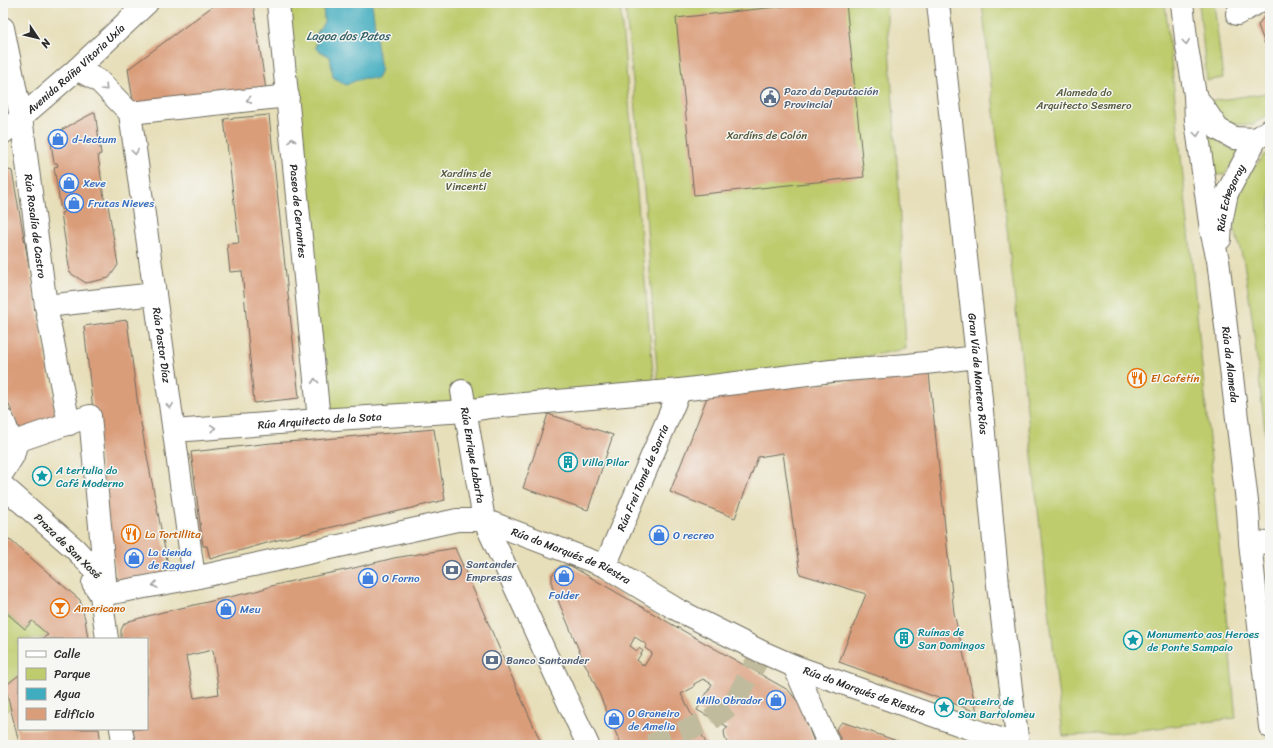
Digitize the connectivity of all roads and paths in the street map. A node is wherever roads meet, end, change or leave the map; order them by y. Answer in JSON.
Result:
{"nodes":[{"id":1,"x":147,"y":3,"type":"edge"},
{"id":2,"x":278,"y":3,"type":"edge"},
{"id":3,"x":938,"y":3,"type":"edge"},
{"id":4,"x":1182,"y":3,"type":"edge"},
{"id":5,"x":1257,"y":3,"type":"edge"},
{"id":6,"x":1237,"y":14,"type":"dead end"},
{"id":7,"x":3,"y":28,"type":"edge"},
{"id":8,"x":77,"y":68,"type":"junction"},
{"id":9,"x":1195,"y":95,"type":"junction"},
{"id":10,"x":288,"y":96,"type":"junction"},
{"id":11,"x":130,"y":113,"type":"junction"},
{"id":12,"x":21,"y":117,"type":"junction"},
{"id":13,"x":3,"y":133,"type":"edge"},
{"id":14,"x":1263,"y":135,"type":"edge"},
{"id":15,"x":1218,"y":260,"type":"junction"},
{"id":16,"x":155,"y":294,"type":"junction"},
{"id":17,"x":46,"y":306,"type":"junction"},
{"id":18,"x":978,"y":357,"type":"junction"},
{"id":19,"x":680,"y":390,"type":"junction"},
{"id":20,"x":464,"y":401,"type":"junction"},
{"id":21,"x":3,"y":420,"type":"edge"},
{"id":22,"x":319,"y":420,"type":"junction"},
{"id":23,"x":69,"y":424,"type":"junction"},
{"id":24,"x":174,"y":431,"type":"junction"},
{"id":25,"x":3,"y":454,"type":"edge"},
{"id":26,"x":3,"y":472,"type":"edge"},
{"id":27,"x":3,"y":486,"type":"edge"},
{"id":28,"x":3,"y":494,"type":"edge"},
{"id":29,"x":484,"y":520,"type":"junction"},
{"id":30,"x":1260,"y":542,"type":"edge"},
{"id":31,"x":605,"y":566,"type":"junction"},
{"id":32,"x":194,"y":578,"type":"junction"},
{"id":33,"x":101,"y":595,"type":"junction"},
{"id":34,"x":107,"y":638,"type":"edge"},
{"id":35,"x":794,"y":666,"type":"junction"},
{"id":36,"x":1270,"y":727,"type":"edge"},
{"id":37,"x":121,"y":730,"type":"edge"},
{"id":38,"x":124,"y":745,"type":"edge"},
{"id":39,"x":588,"y":745,"type":"edge"},
{"id":40,"x":829,"y":745,"type":"edge"},
{"id":41,"x":1018,"y":745,"type":"edge"}],
"edges":[{"from":1,"to":8,"type":"street","name":"Avenida Raíña Vitoria Uxía"},
{"from":2,"to":10,"type":"street","name":"Paseo de Cervantes"},
{"from":3,"to":18,"type":"street","name":"Gran Vía de Montero Ríos"},
{"from":4,"to":9,"type":"street","name":"Rúa da Alameda","one_way":true},
{"from":5,"to":6,"type":"street"},
{"from":7,"to":12,"type":"street","name":"Rúa Rosalía de Castro"},
{"from":8,"to":11,"type":"street","one_way":true},
{"from":8,"to":12,"type":"street","name":"Avenida Raíña Vitoria Uxía"},
{"from":9,"to":14,"type":"street","name":"Rúa Echegaray"},
{"from":9,"to":15,"type":"street","name":"Rúa da Alameda","one_way":true},
{"from":10,"to":11,"type":"street","one_way":true},
{"from":22,"to":10,"type":"street","name":"Paseo de Cervantes","one_way":true},
{"from":11,"to":16,"type":"street","name":"Rúa Pastor Díaz","one_way":true},
{"from":12,"to":13,"type":"street","name":"Avenida Raíña Vitoria Uxía"},
{"from":12,"to":17,"type":"street","name":"Rúa Rosalía de Castro"},
{"from":14,"to":15,"type":"street","name":"Rúa Echegaray"},
{"from":15,"to":30,"type":"street","name":"Rúa da Alameda"},
{"from":16,"to":17,"type":"street"},
{"from":16,"to":24,"type":"street","name":"Rúa Pastor Díaz","one_way":true},
{"from":17,"to":23,"type":"street","name":"Rúa Rosalía de Castro"},
{"from":18,"to":19,"type":"street","name":"Rúa Arquitecto de la Sota"},
{"from":18,"to":41,"type":"street","name":"Gran Vía de Montero Ríos"},
{"from":19,"to":20,"type":"street","name":"Rúa Arquitecto de la Sota"},
{"from":19,"to":31,"type":"street","name":"Rúa Frei Tomé de Sarria"},
{"from":20,"to":22,"type":"street","name":"Rúa Arquitecto de la Sota"},
{"from":20,"to":29,"type":"street","name":"Rúa Enrique Labarta"},
{"from":21,"to":25,"type":"street"},
{"from":24,"to":22,"type":"street","name":"Rúa Arquitecto de la Sota","one_way":true},
{"from":23,"to":26,"type":"street","name":"Praza de San Xosé"},
{"from":23,"to":27,"type":"street","name":"Praza de San Xosé"},
{"from":24,"to":32,"type":"street","name":"Rúa Pastor Díaz"},
{"from":28,"to":33,"type":"street","name":"Praza de San Xosé"},
{"from":29,"to":31,"type":"street","name":"Rúa do Marqués de Riestra"},
{"from":29,"to":32,"type":"street","name":"Rúa do Marqués de Riestra"},
{"from":29,"to":39,"type":"street","name":"Rúa Enrique Labarta"},
{"from":30,"to":36,"type":"street","name":"Rúa da Alameda"},
{"from":31,"to":35,"type":"street","name":"Rúa do Marqués de Riestra"},
{"from":32,"to":33,"type":"street","name":"Rúa do Marqués de Riestra","one_way":true},
{"from":33,"to":34,"type":"street"},
{"from":35,"to":40,"type":"street"},
{"from":35,"to":41,"type":"street","name":"Rúa do Marqués de Riestra"},
{"from":37,"to":38,"type":"street"}]}
